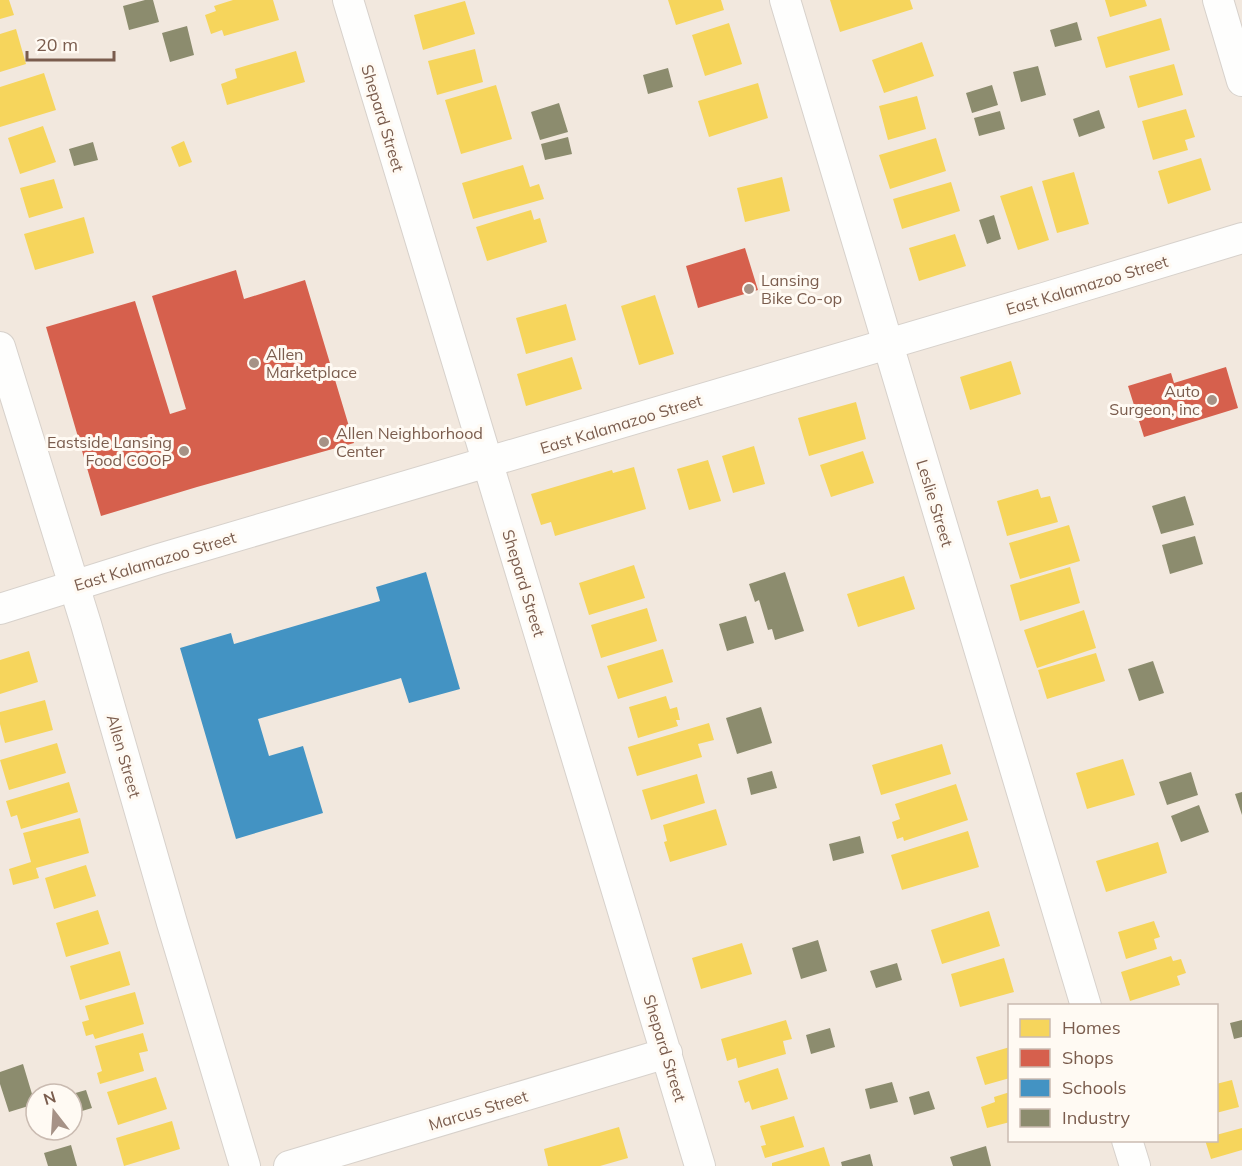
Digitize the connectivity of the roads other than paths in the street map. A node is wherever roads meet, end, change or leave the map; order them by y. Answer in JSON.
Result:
{"nodes":[{"id":1,"x":348,"y":0,"type":"edge"},
{"id":2,"x":785,"y":0,"type":"edge"},
{"id":3,"x":1218,"y":0,"type":"edge"},
{"id":4,"x":1242,"y":81,"type":"edge"},
{"id":5,"x":1242,"y":238,"type":"edge"},
{"id":6,"x":888,"y":344,"type":"junction"},
{"id":7,"x":0,"y":347,"type":"edge"},
{"id":8,"x":489,"y":463,"type":"junction"},
{"id":9,"x":74,"y":586,"type":"junction"},
{"id":10,"x":0,"y":609,"type":"edge"},
{"id":11,"x":1086,"y":1004,"type":"edge"},
{"id":12,"x":667,"y":1053,"type":"junction"},
{"id":13,"x":1128,"y":1142,"type":"edge"},
{"id":14,"x":245,"y":1166,"type":"edge"},
{"id":15,"x":289,"y":1166,"type":"edge"},
{"id":16,"x":700,"y":1166,"type":"edge"},
{"id":17,"x":1135,"y":1166,"type":"edge"}],
"edges":[{"from":1,"to":8,"type":"street","name":"Shepard Street"},
{"from":2,"to":6,"type":"street","name":"Leslie Street"},
{"from":3,"to":4,"type":"street"},
{"from":5,"to":6,"type":"street","name":"East Kalamazoo Street"},
{"from":6,"to":8,"type":"street","name":"East Kalamazoo Street"},
{"from":6,"to":11,"type":"street","name":"Leslie Street"},
{"from":7,"to":9,"type":"street","name":"Allen Street"},
{"from":8,"to":9,"type":"street","name":"East Kalamazoo Street"},
{"from":8,"to":12,"type":"street","name":"Shepard Street"},
{"from":9,"to":10,"type":"street","name":"East Kalamazoo Street"},
{"from":9,"to":14,"type":"street","name":"Allen Street"},
{"from":12,"to":15,"type":"street","name":"Marcus Street"},
{"from":12,"to":16,"type":"street","name":"Shepard Street"},
{"from":13,"to":17,"type":"street"}]}
